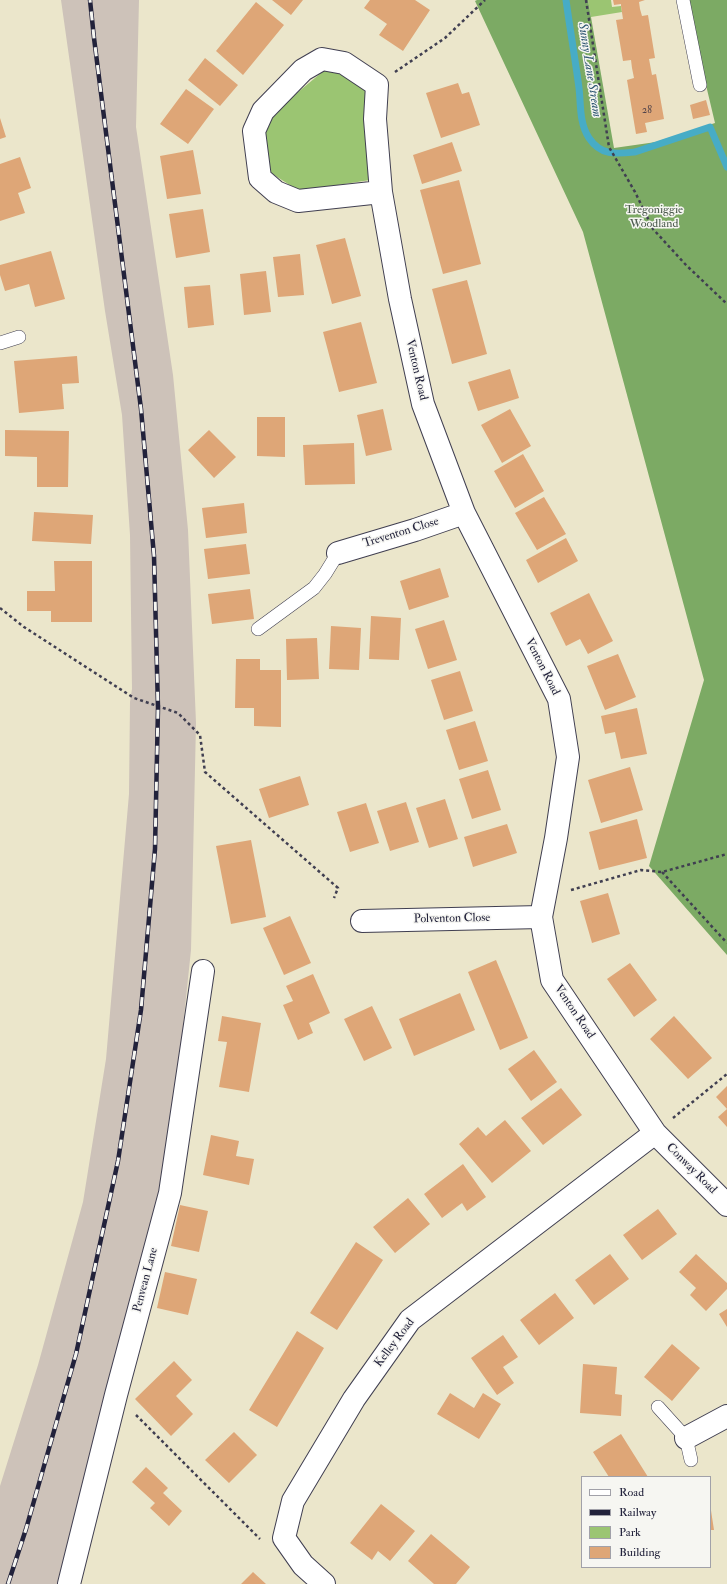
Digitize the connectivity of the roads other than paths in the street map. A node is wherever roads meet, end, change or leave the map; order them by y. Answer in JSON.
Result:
{"nodes":[{"id":1,"x":683,"y":0,"type":"edge"},
{"id":2,"x":700,"y":85,"type":"dead end"},
{"id":3,"x":381,"y":192,"type":"junction"},
{"id":4,"x":19,"y":337,"type":"dead end"},
{"id":5,"x":0,"y":343,"type":"edge"},
{"id":6,"x":464,"y":513,"type":"junction"},
{"id":7,"x":338,"y":553,"type":"joint"},
{"id":8,"x":258,"y":629,"type":"dead end"},
{"id":9,"x":541,"y":917,"type":"junction"},
{"id":10,"x":362,"y":921,"type":"dead end"},
{"id":11,"x":203,"y":971,"type":"dead end"},
{"id":12,"x":655,"y":1133,"type":"junction"},
{"id":13,"x":727,"y":1205,"type":"edge"},
{"id":14,"x":658,"y":1407,"type":"dead end"},
{"id":15,"x":727,"y":1416,"type":"edge"},
{"id":16,"x":686,"y":1438,"type":"junction"},
{"id":17,"x":691,"y":1460,"type":"dead end"},
{"id":18,"x":69,"y":1584,"type":"edge"},
{"id":19,"x":324,"y":1584,"type":"edge"}],
"edges":[{"from":1,"to":2,"type":"lane"},
{"from":3,"to":3,"type":"street","name":"Venton Road"},
{"from":3,"to":6,"type":"street","name":"Venton Road"},
{"from":4,"to":5,"type":"lane"},
{"from":6,"to":7,"type":"street","name":"Treventon Close"},
{"from":6,"to":9,"type":"street","name":"Venton Road"},
{"from":7,"to":8,"type":"lane"},
{"from":9,"to":10,"type":"street","name":"Polventon Close"},
{"from":9,"to":12,"type":"street","name":"Venton Road"},
{"from":11,"to":18,"type":"street","name":"Penvean Lane"},
{"from":12,"to":13,"type":"street","name":"Conway Road"},
{"from":12,"to":19,"type":"street","name":"Kelley Road"},
{"from":14,"to":16,"type":"lane"},
{"from":15,"to":16,"type":"street"},
{"from":16,"to":17,"type":"lane"}]}
